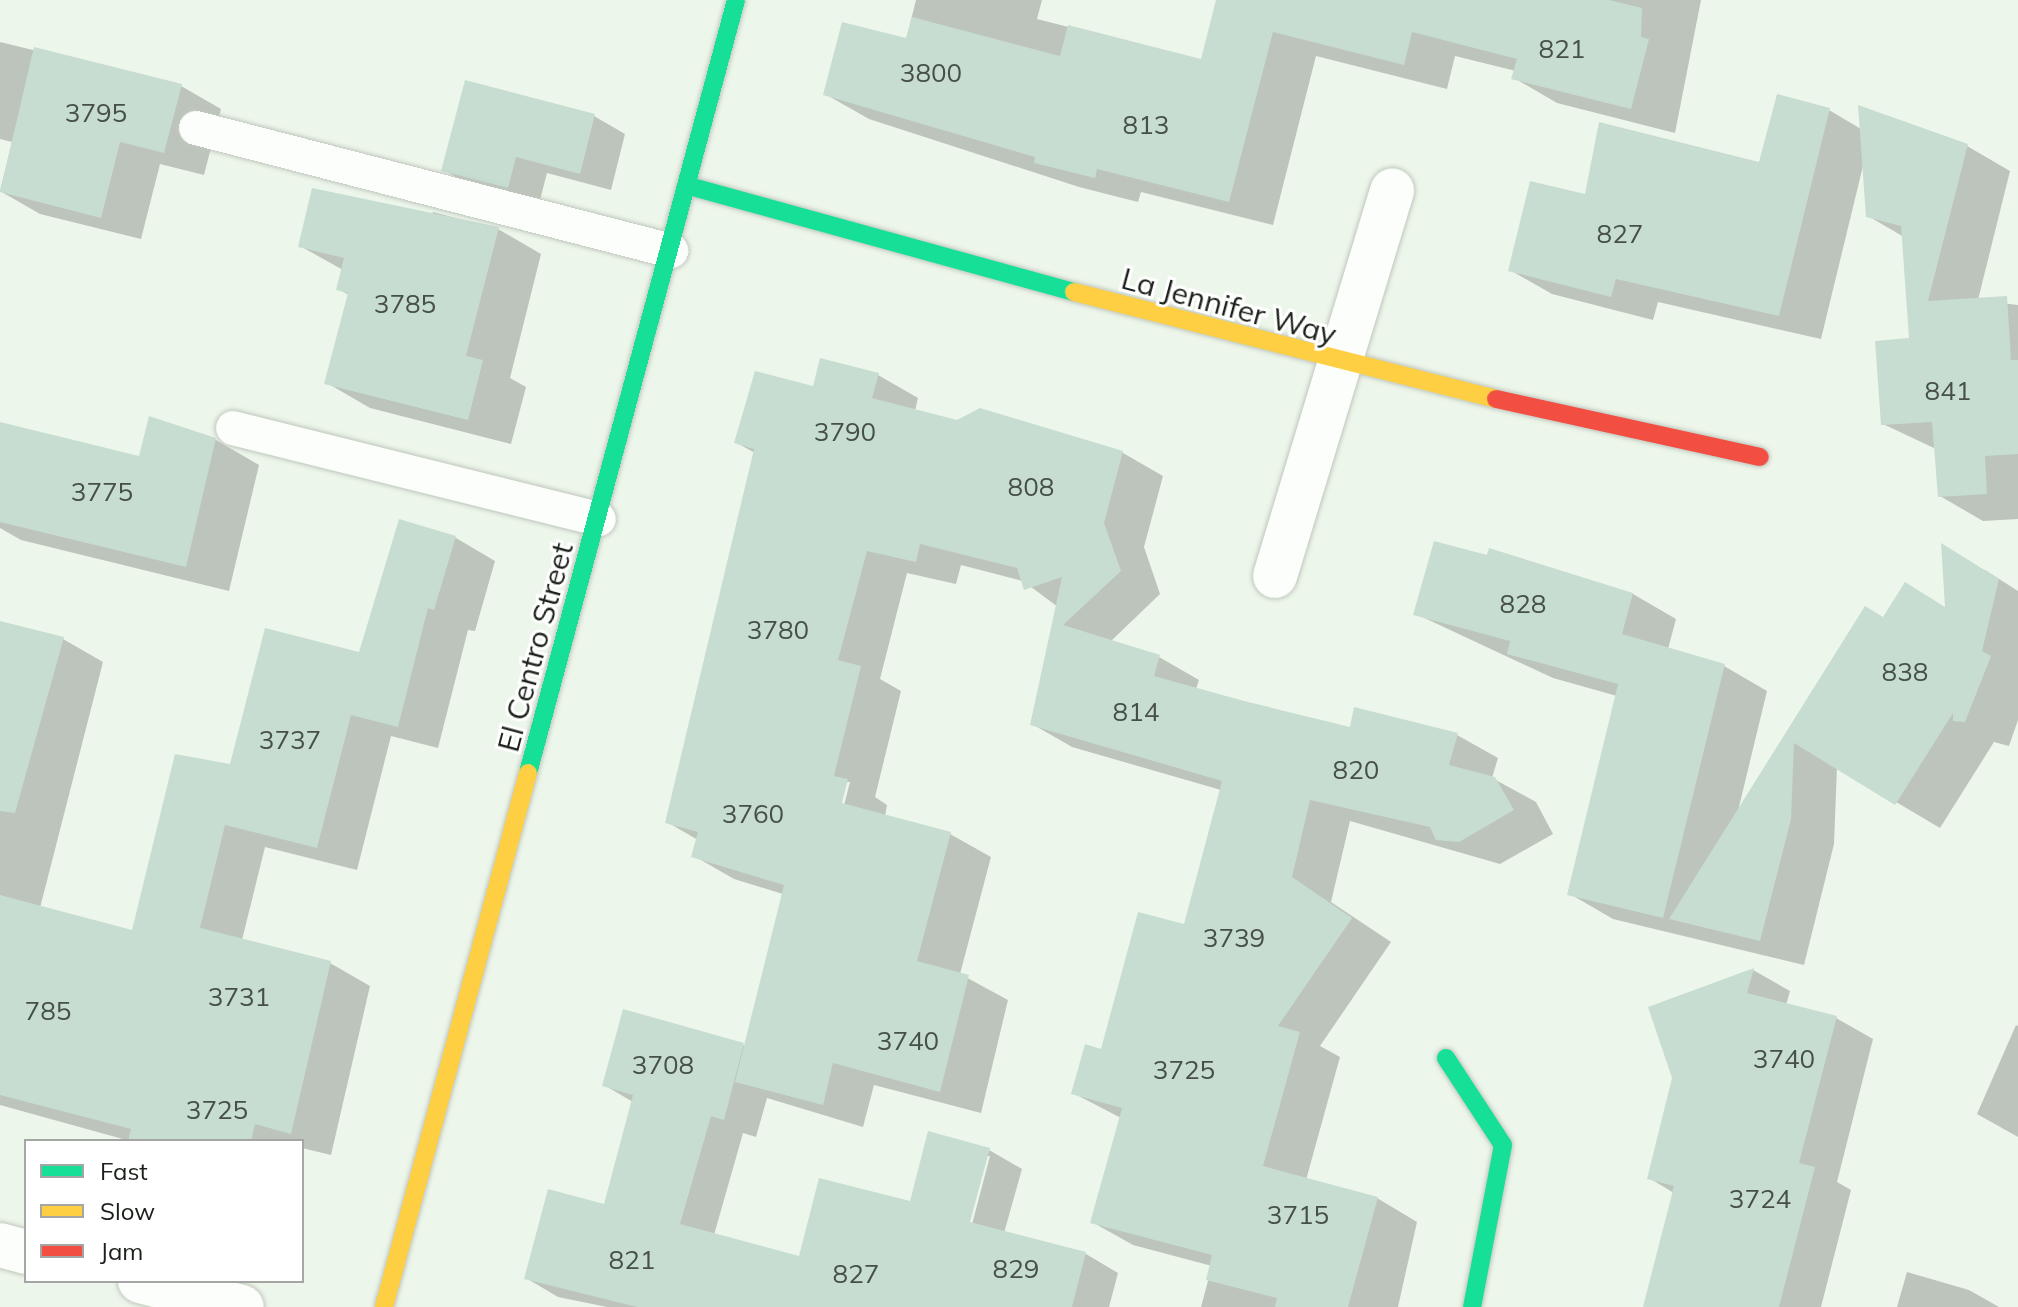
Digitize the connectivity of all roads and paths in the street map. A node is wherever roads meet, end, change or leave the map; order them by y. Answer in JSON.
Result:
{"nodes":[{"id":1,"x":736,"y":0,"type":"edge"},
{"id":2,"x":196,"y":128,"type":"dead end"},
{"id":3,"x":689,"y":186,"type":"junction"},
{"id":4,"x":1392,"y":190,"type":"dead end"},
{"id":5,"x":671,"y":251,"type":"junction"},
{"id":6,"x":1343,"y":366,"type":"junction"},
{"id":7,"x":233,"y":428,"type":"dead end"},
{"id":8,"x":1760,"y":457,"type":"dead end"},
{"id":9,"x":599,"y":519,"type":"junction"},
{"id":10,"x":1275,"y":576,"type":"dead end"},
{"id":11,"x":1446,"y":1058,"type":"dead end"},
{"id":12,"x":0,"y":1245,"type":"edge"},
{"id":13,"x":24,"y":1251,"type":"edge"},
{"id":14,"x":148,"y":1283,"type":"edge"},
{"id":15,"x":242,"y":1307,"type":"edge"},
{"id":16,"x":384,"y":1307,"type":"edge"},
{"id":17,"x":1472,"y":1307,"type":"edge"}],
"edges":[{"from":1,"to":3,"type":"street","name":"El Centro Street"},
{"from":2,"to":5,"type":"lane"},
{"from":3,"to":5,"type":"street","name":"El Centro Street"},
{"from":3,"to":6,"type":"street","name":"La Jennifer Way"},
{"from":4,"to":6,"type":"street"},
{"from":5,"to":9,"type":"street","name":"El Centro Street"},
{"from":6,"to":8,"type":"street","name":"La Jennifer Way"},
{"from":6,"to":10,"type":"street"},
{"from":7,"to":9,"type":"lane"},
{"from":9,"to":16,"type":"street","name":"El Centro Street"},
{"from":11,"to":17,"type":"street"},
{"from":12,"to":13,"type":"street"},
{"from":14,"to":15,"type":"street"}]}
